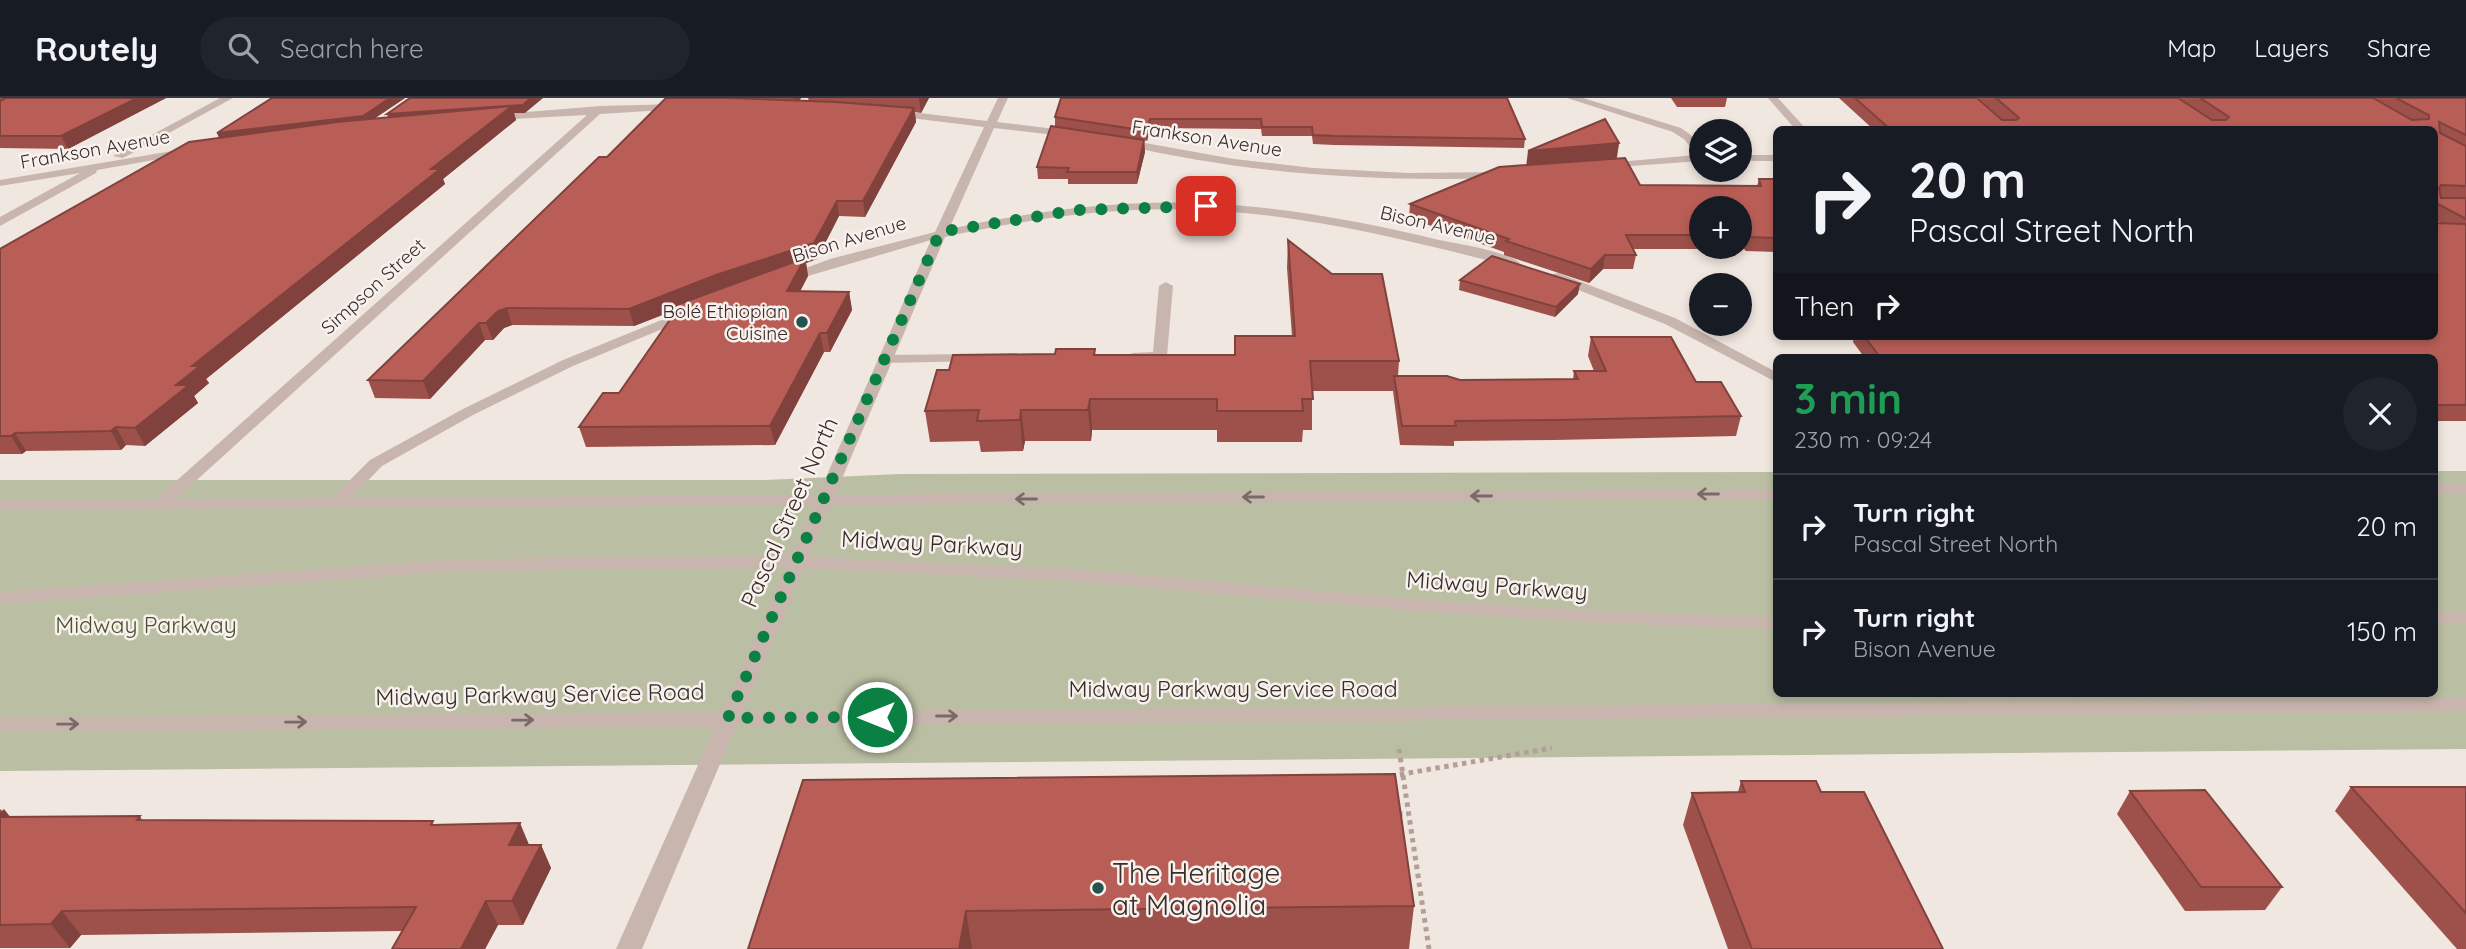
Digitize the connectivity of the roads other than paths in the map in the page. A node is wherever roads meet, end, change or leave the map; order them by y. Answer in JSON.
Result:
{"nodes":[{"id":1,"x":228,"y":98,"type":"edge"},
{"id":2,"x":612,"y":98,"type":"edge"},
{"id":3,"x":1003,"y":98,"type":"edge"},
{"id":4,"x":1572,"y":98,"type":"edge"},
{"id":5,"x":1773,"y":98,"type":"edge"},
{"id":6,"x":686,"y":107,"type":"edge"},
{"id":7,"x":598,"y":111,"type":"junction"},
{"id":8,"x":881,"y":113,"type":"edge"},
{"id":9,"x":474,"y":118,"type":"edge"},
{"id":10,"x":990,"y":124,"type":"junction"},
{"id":11,"x":1798,"y":126,"type":"edge"},
{"id":12,"x":1086,"y":136,"type":"edge"},
{"id":13,"x":1689,"y":138,"type":"edge"},
{"id":14,"x":1111,"y":140,"type":"edge"},
{"id":15,"x":208,"y":148,"type":"edge"},
{"id":16,"x":1689,"y":158,"type":"edge"},
{"id":17,"x":1752,"y":158,"type":"edge"},
{"id":18,"x":1773,"y":158,"type":"edge"},
{"id":19,"x":104,"y":164,"type":"junction"},
{"id":20,"x":1595,"y":167,"type":"edge"},
{"id":21,"x":1511,"y":174,"type":"edge"},
{"id":22,"x":0,"y":183,"type":"edge"},
{"id":23,"x":0,"y":222,"type":"edge"},
{"id":24,"x":940,"y":232,"type":"junction"},
{"id":25,"x":772,"y":283,"type":"edge"},
{"id":26,"x":1166,"y":286,"type":"dead end"},
{"id":27,"x":699,"y":309,"type":"edge"},
{"id":28,"x":1118,"y":356,"type":"edge"},
{"id":29,"x":992,"y":358,"type":"edge"},
{"id":30,"x":885,"y":359,"type":"junction"},
{"id":31,"x":1773,"y":376,"type":"edge"},
{"id":32,"x":2438,"y":489,"type":"edge"},
{"id":33,"x":2466,"y":489,"type":"edge"},
{"id":34,"x":1773,"y":494,"type":"edge"},
{"id":35,"x":823,"y":500,"type":"junction"},
{"id":36,"x":160,"y":503,"type":"junction"},
{"id":37,"x":335,"y":503,"type":"junction"},
{"id":38,"x":0,"y":505,"type":"edge"},
{"id":39,"x":796,"y":562,"type":"junction"},
{"id":40,"x":0,"y":598,"type":"edge"},
{"id":41,"x":2466,"y":617,"type":"edge"},
{"id":42,"x":2438,"y":619,"type":"edge"},
{"id":43,"x":1773,"y":623,"type":"edge"},
{"id":44,"x":2466,"y":705,"type":"edge"},
{"id":45,"x":728,"y":718,"type":"junction"},
{"id":46,"x":0,"y":725,"type":"edge"},
{"id":47,"x":629,"y":949,"type":"edge"}],
"edges":[{"from":1,"to":19,"type":"street"},
{"from":2,"to":7,"type":"street","name":"Simpson Street"},
{"from":3,"to":10,"type":"street","name":"Pascal Street North"},
{"from":4,"to":13,"type":"street"},
{"from":5,"to":11,"type":"street"},
{"from":6,"to":7,"type":"street"},
{"from":7,"to":9,"type":"street"},
{"from":7,"to":36,"type":"street","name":"Simpson Street"},
{"from":8,"to":10,"type":"street"},
{"from":10,"to":12,"type":"street"},
{"from":10,"to":24,"type":"street","name":"Pascal Street North"},
{"from":14,"to":21,"type":"street","name":"Frankson Avenue"},
{"from":15,"to":19,"type":"street","name":"Frankson Avenue"},
{"from":16,"to":20,"type":"street"},
{"from":17,"to":18,"type":"street"},
{"from":19,"to":22,"type":"street","name":"Frankson Avenue"},
{"from":19,"to":23,"type":"street"},
{"from":24,"to":25,"type":"street","name":"Bison Avenue"},
{"from":24,"to":30,"type":"street","name":"Pascal Street North"},
{"from":24,"to":31,"type":"street","name":"Bison Avenue"},
{"from":26,"to":28,"type":"street"},
{"from":27,"to":37,"type":"street"},
{"from":29,"to":30,"type":"street"},
{"from":30,"to":35,"type":"street","name":"Pascal Street North"},
{"from":32,"to":33,"type":"street"},
{"from":34,"to":35,"type":"street","one_way":true},
{"from":35,"to":37,"type":"street"},
{"from":35,"to":39,"type":"street","name":"Pascal Street North"},
{"from":36,"to":37,"type":"street"},
{"from":36,"to":38,"type":"street"},
{"from":39,"to":40,"type":"street","name":"Midway Parkway"},
{"from":39,"to":43,"type":"street","name":"Midway Parkway"},
{"from":39,"to":45,"type":"street","name":"Pascal Street North"},
{"from":41,"to":42,"type":"street"},
{"from":45,"to":44,"type":"street","name":"Midway Parkway Service Road","one_way":true},
{"from":46,"to":45,"type":"street","name":"Midway Parkway Service Road","one_way":true},
{"from":45,"to":47,"type":"street","name":"Pascal Street North"}]}
